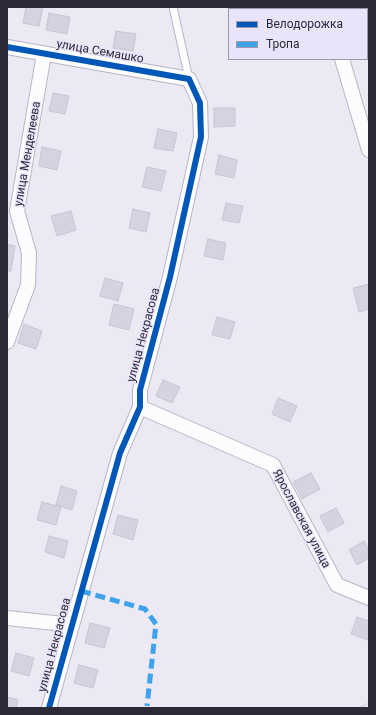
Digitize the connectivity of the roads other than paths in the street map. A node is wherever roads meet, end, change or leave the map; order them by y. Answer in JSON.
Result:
{"nodes":[{"id":1,"x":173,"y":7,"type":"edge"},
{"id":2,"x":7,"y":47,"type":"edge"},
{"id":3,"x":44,"y":54,"type":"junction"},
{"id":4,"x":342,"y":60,"type":"edge"},
{"id":5,"x":189,"y":79,"type":"junction"},
{"id":6,"x":369,"y":150,"type":"edge"},
{"id":7,"x":7,"y":342,"type":"edge"},
{"id":8,"x":140,"y":407,"type":"junction"},
{"id":9,"x":369,"y":598,"type":"edge"},
{"id":10,"x":7,"y":618,"type":"edge"},
{"id":11,"x":73,"y":620,"type":"junction"},
{"id":12,"x":49,"y":708,"type":"edge"}],
"edges":[{"from":1,"to":5,"type":"lane","name":"улица Некрасова"},
{"from":2,"to":3,"type":"street","name":"улица Семашко"},
{"from":3,"to":5,"type":"street","name":"улица Семашко"},
{"from":3,"to":7,"type":"street","name":"улица Менделеева"},
{"from":4,"to":6,"type":"street"},
{"from":5,"to":8,"type":"street","name":"улица Некрасова"},
{"from":8,"to":9,"type":"street","name":"Ярославская улица"},
{"from":8,"to":11,"type":"street","name":"улица Некрасова"},
{"from":10,"to":11,"type":"street"},
{"from":11,"to":12,"type":"street","name":"улица Некрасова"}]}
